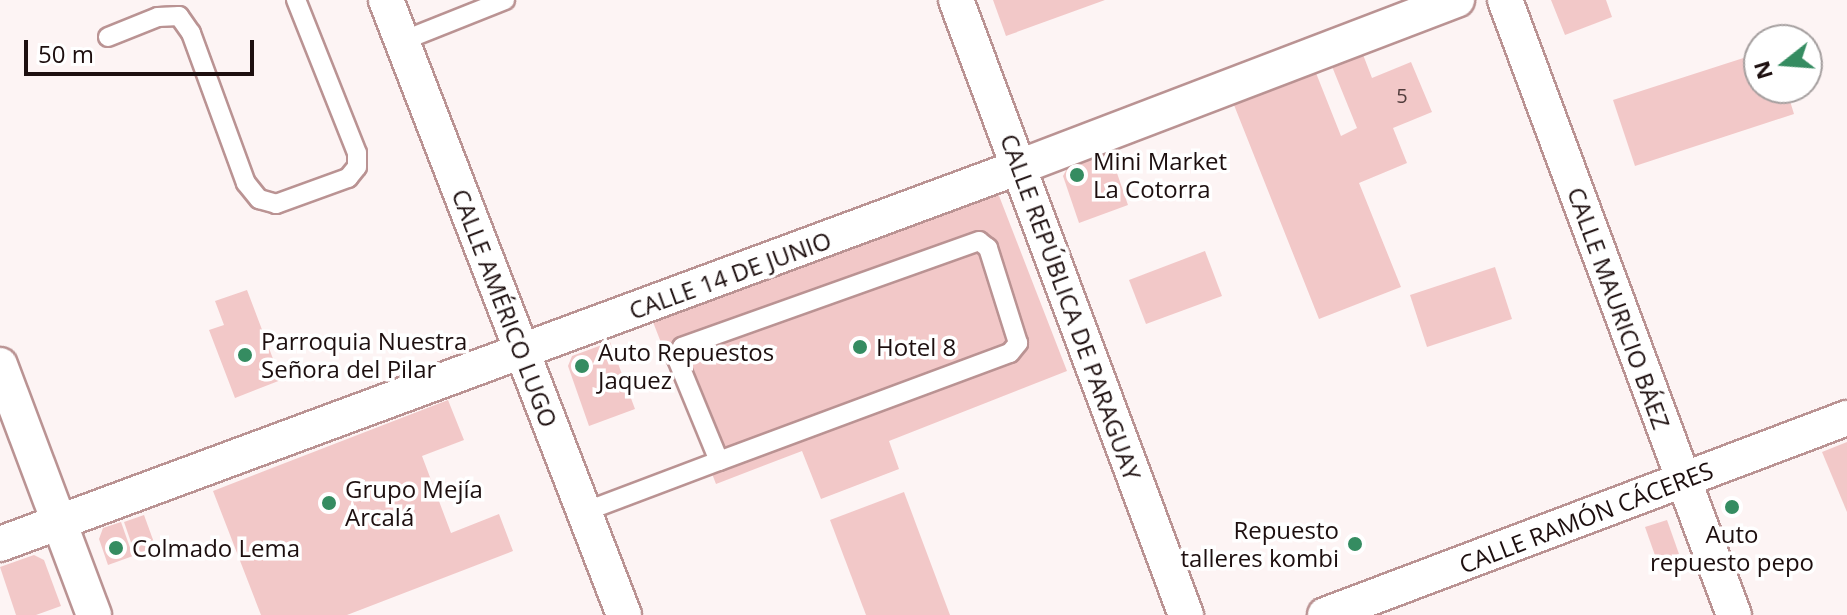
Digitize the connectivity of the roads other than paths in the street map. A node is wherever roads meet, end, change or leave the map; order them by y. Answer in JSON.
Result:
{"nodes":[{"id":1,"x":296,"y":0,"type":"edge"},
{"id":2,"x":386,"y":0,"type":"edge"},
{"id":3,"x":505,"y":0,"type":"edge"},
{"id":4,"x":956,"y":0,"type":"edge"},
{"id":5,"x":1457,"y":0,"type":"edge"},
{"id":6,"x":1505,"y":0,"type":"edge"},
{"id":7,"x":108,"y":37,"type":"dead end"},
{"id":8,"x":402,"y":41,"type":"junction"},
{"id":9,"x":1019,"y":167,"type":"junction"},
{"id":10,"x":522,"y":352,"type":"junction"},
{"id":11,"x":0,"y":365,"type":"edge"},
{"id":12,"x":1847,"y":418,"type":"edge"},
{"id":13,"x":719,"y":461,"type":"junction"},
{"id":14,"x":1681,"y":481,"type":"junction"},
{"id":15,"x":584,"y":512,"type":"junction"},
{"id":16,"x":58,"y":521,"type":"junction"},
{"id":17,"x":0,"y":544,"type":"edge"},
{"id":18,"x":94,"y":615,"type":"edge"},
{"id":19,"x":624,"y":615,"type":"edge"},
{"id":20,"x":1186,"y":615,"type":"edge"},
{"id":21,"x":1325,"y":615,"type":"edge"},
{"id":22,"x":1734,"y":615,"type":"edge"}],
"edges":[{"from":1,"to":7,"type":"lane"},
{"from":2,"to":8,"type":"street","name":"CALLE AMÉRICO LUGO"},
{"from":3,"to":8,"type":"lane"},
{"from":4,"to":9,"type":"street","name":"CALLE REPÚBLICA DE PARAGUAY"},
{"from":5,"to":9,"type":"street","name":"CALLE 14 DE JUNIO"},
{"from":6,"to":14,"type":"street","name":"CALLE MAURICIO BÁEZ"},
{"from":8,"to":10,"type":"street","name":"CALLE AMÉRICO LUGO"},
{"from":9,"to":10,"type":"street","name":"CALLE 14 DE JUNIO"},
{"from":9,"to":20,"type":"street","name":"CALLE REPÚBLICA DE PARAGUAY"},
{"from":10,"to":15,"type":"street","name":"CALLE AMÉRICO LUGO"},
{"from":10,"to":16,"type":"street","name":"CALLE 14 DE JUNIO"},
{"from":11,"to":16,"type":"street"},
{"from":12,"to":14,"type":"street","name":"CALLE RAMÓN CÁCERES"},
{"from":13,"to":13,"type":"lane"},
{"from":13,"to":15,"type":"lane"},
{"from":14,"to":21,"type":"street","name":"CALLE RAMÓN CÁCERES"},
{"from":14,"to":22,"type":"street","name":"CALLE MAURICIO BÁEZ"},
{"from":15,"to":19,"type":"street","name":"CALLE AMÉRICO LUGO"},
{"from":16,"to":17,"type":"street","name":"CALLE 14 DE JUNIO"},
{"from":16,"to":18,"type":"street"}]}
